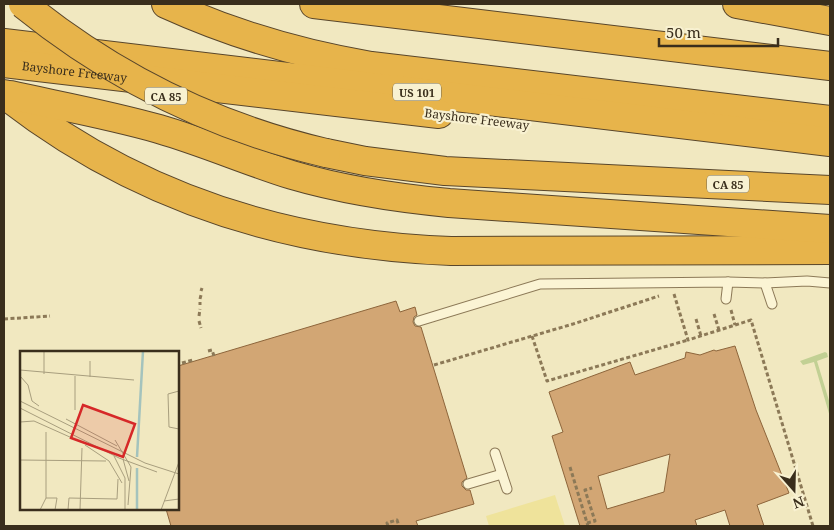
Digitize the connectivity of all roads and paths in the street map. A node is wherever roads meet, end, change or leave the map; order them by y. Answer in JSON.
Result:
{"nodes":[{"id":1,"x":23,"y":4,"type":"edge"},
{"id":2,"x":166,"y":4,"type":"edge"},
{"id":3,"x":205,"y":4,"type":"edge"},
{"id":4,"x":314,"y":4,"type":"edge"},
{"id":5,"x":749,"y":6,"type":"edge"},
{"id":6,"x":830,"y":19,"type":"edge"},
{"id":7,"x":4,"y":43,"type":"edge"},
{"id":8,"x":4,"y":63,"type":"edge"},
{"id":9,"x":417,"y":64,"type":"junction"},
{"id":10,"x":830,"y":66,"type":"edge"},
{"id":11,"x":4,"y":94,"type":"edge"},
{"id":12,"x":830,"y":105,"type":"edge"},
{"id":13,"x":830,"y":120,"type":"edge"},
{"id":14,"x":830,"y":142,"type":"edge"},
{"id":15,"x":830,"y":161,"type":"edge"},
{"id":16,"x":830,"y":190,"type":"edge"},
{"id":17,"x":830,"y":229,"type":"edge"},
{"id":18,"x":830,"y":250,"type":"edge"},
{"id":19,"x":728,"y":282,"type":"junction"},
{"id":20,"x":765,"y":283,"type":"junction"},
{"id":21,"x":830,"y":283,"type":"edge"},
{"id":22,"x":674,"y":291,"type":"dead end"},
{"id":23,"x":664,"y":294,"type":"dead end"},
{"id":24,"x":201,"y":298,"type":"dead end"},
{"id":25,"x":726,"y":299,"type":"dead end"},
{"id":26,"x":772,"y":304,"type":"dead end"},
{"id":27,"x":730,"y":309,"type":"dead end"},
{"id":28,"x":714,"y":314,"type":"dead end"},
{"id":29,"x":50,"y":316,"type":"dead end"},
{"id":30,"x":4,"y":319,"type":"edge"},
{"id":31,"x":696,"y":319,"type":"dead end"},
{"id":32,"x":419,"y":320,"type":"dead end"},
{"id":33,"x":735,"y":325,"type":"junction"},
{"id":34,"x":201,"y":328,"type":"dead end"},
{"id":35,"x":720,"y":330,"type":"junction"},
{"id":36,"x":532,"y":336,"type":"junction"},
{"id":37,"x":701,"y":336,"type":"junction"},
{"id":38,"x":688,"y":340,"type":"junction"},
{"id":39,"x":208,"y":351,"type":"dead end"},
{"id":40,"x":214,"y":356,"type":"dead end"},
{"id":41,"x":193,"y":360,"type":"dead end"},
{"id":42,"x":182,"y":363,"type":"dead end"},
{"id":43,"x":434,"y":365,"type":"dead end"},
{"id":44,"x":495,"y":453,"type":"dead end"},
{"id":45,"x":570,"y":467,"type":"dead end"},
{"id":46,"x":502,"y":474,"type":"junction"},
{"id":47,"x":468,"y":484,"type":"dead end"},
{"id":48,"x":592,"y":488,"type":"dead end"},
{"id":49,"x":507,"y":489,"type":"dead end"},
{"id":50,"x":588,"y":525,"type":"edge"},
{"id":51,"x":388,"y":526,"type":"edge"},
{"id":52,"x":399,"y":526,"type":"edge"},
{"id":53,"x":813,"y":526,"type":"edge"}],
"edges":[{"from":1,"to":16,"type":"highway","number":"CA 85","bridge":true},
{"from":2,"to":9,"type":"highway"},
{"from":3,"to":9,"type":"highway"},
{"from":4,"to":10,"type":"highway"},
{"from":5,"to":6,"type":"highway"},
{"from":7,"to":14,"type":"highway","number":"US 101"},
{"from":8,"to":15,"type":"highway","name":"Bayshore Freeway","number":"US 101"},
{"from":9,"to":12,"type":"highway"},
{"from":9,"to":13,"type":"highway"},
{"from":11,"to":17,"type":"highway"},
{"from":11,"to":18,"type":"highway"},
{"from":19,"to":20,"type":"lane"},
{"from":19,"to":25,"type":"lane"},
{"from":19,"to":32,"type":"lane"},
{"from":20,"to":21,"type":"lane"},
{"from":20,"to":26,"type":"lane"},
{"from":22,"to":38,"type":"path"},
{"from":23,"to":36,"type":"path"},
{"from":24,"to":34,"type":"path"},
{"from":27,"to":33,"type":"path"},
{"from":28,"to":35,"type":"path"},
{"from":29,"to":30,"type":"path"},
{"from":31,"to":37,"type":"path"},
{"from":33,"to":35,"type":"path"},
{"from":33,"to":53,"type":"path"},
{"from":35,"to":37,"type":"path"},
{"from":36,"to":38,"type":"path"},
{"from":36,"to":43,"type":"path"},
{"from":37,"to":38,"type":"path"},
{"from":39,"to":40,"type":"path"},
{"from":41,"to":42,"type":"path"},
{"from":44,"to":46,"type":"lane"},
{"from":45,"to":50,"type":"path"},
{"from":46,"to":47,"type":"lane"},
{"from":46,"to":49,"type":"lane"},
{"from":48,"to":50,"type":"path"},
{"from":51,"to":52,"type":"path"}]}
